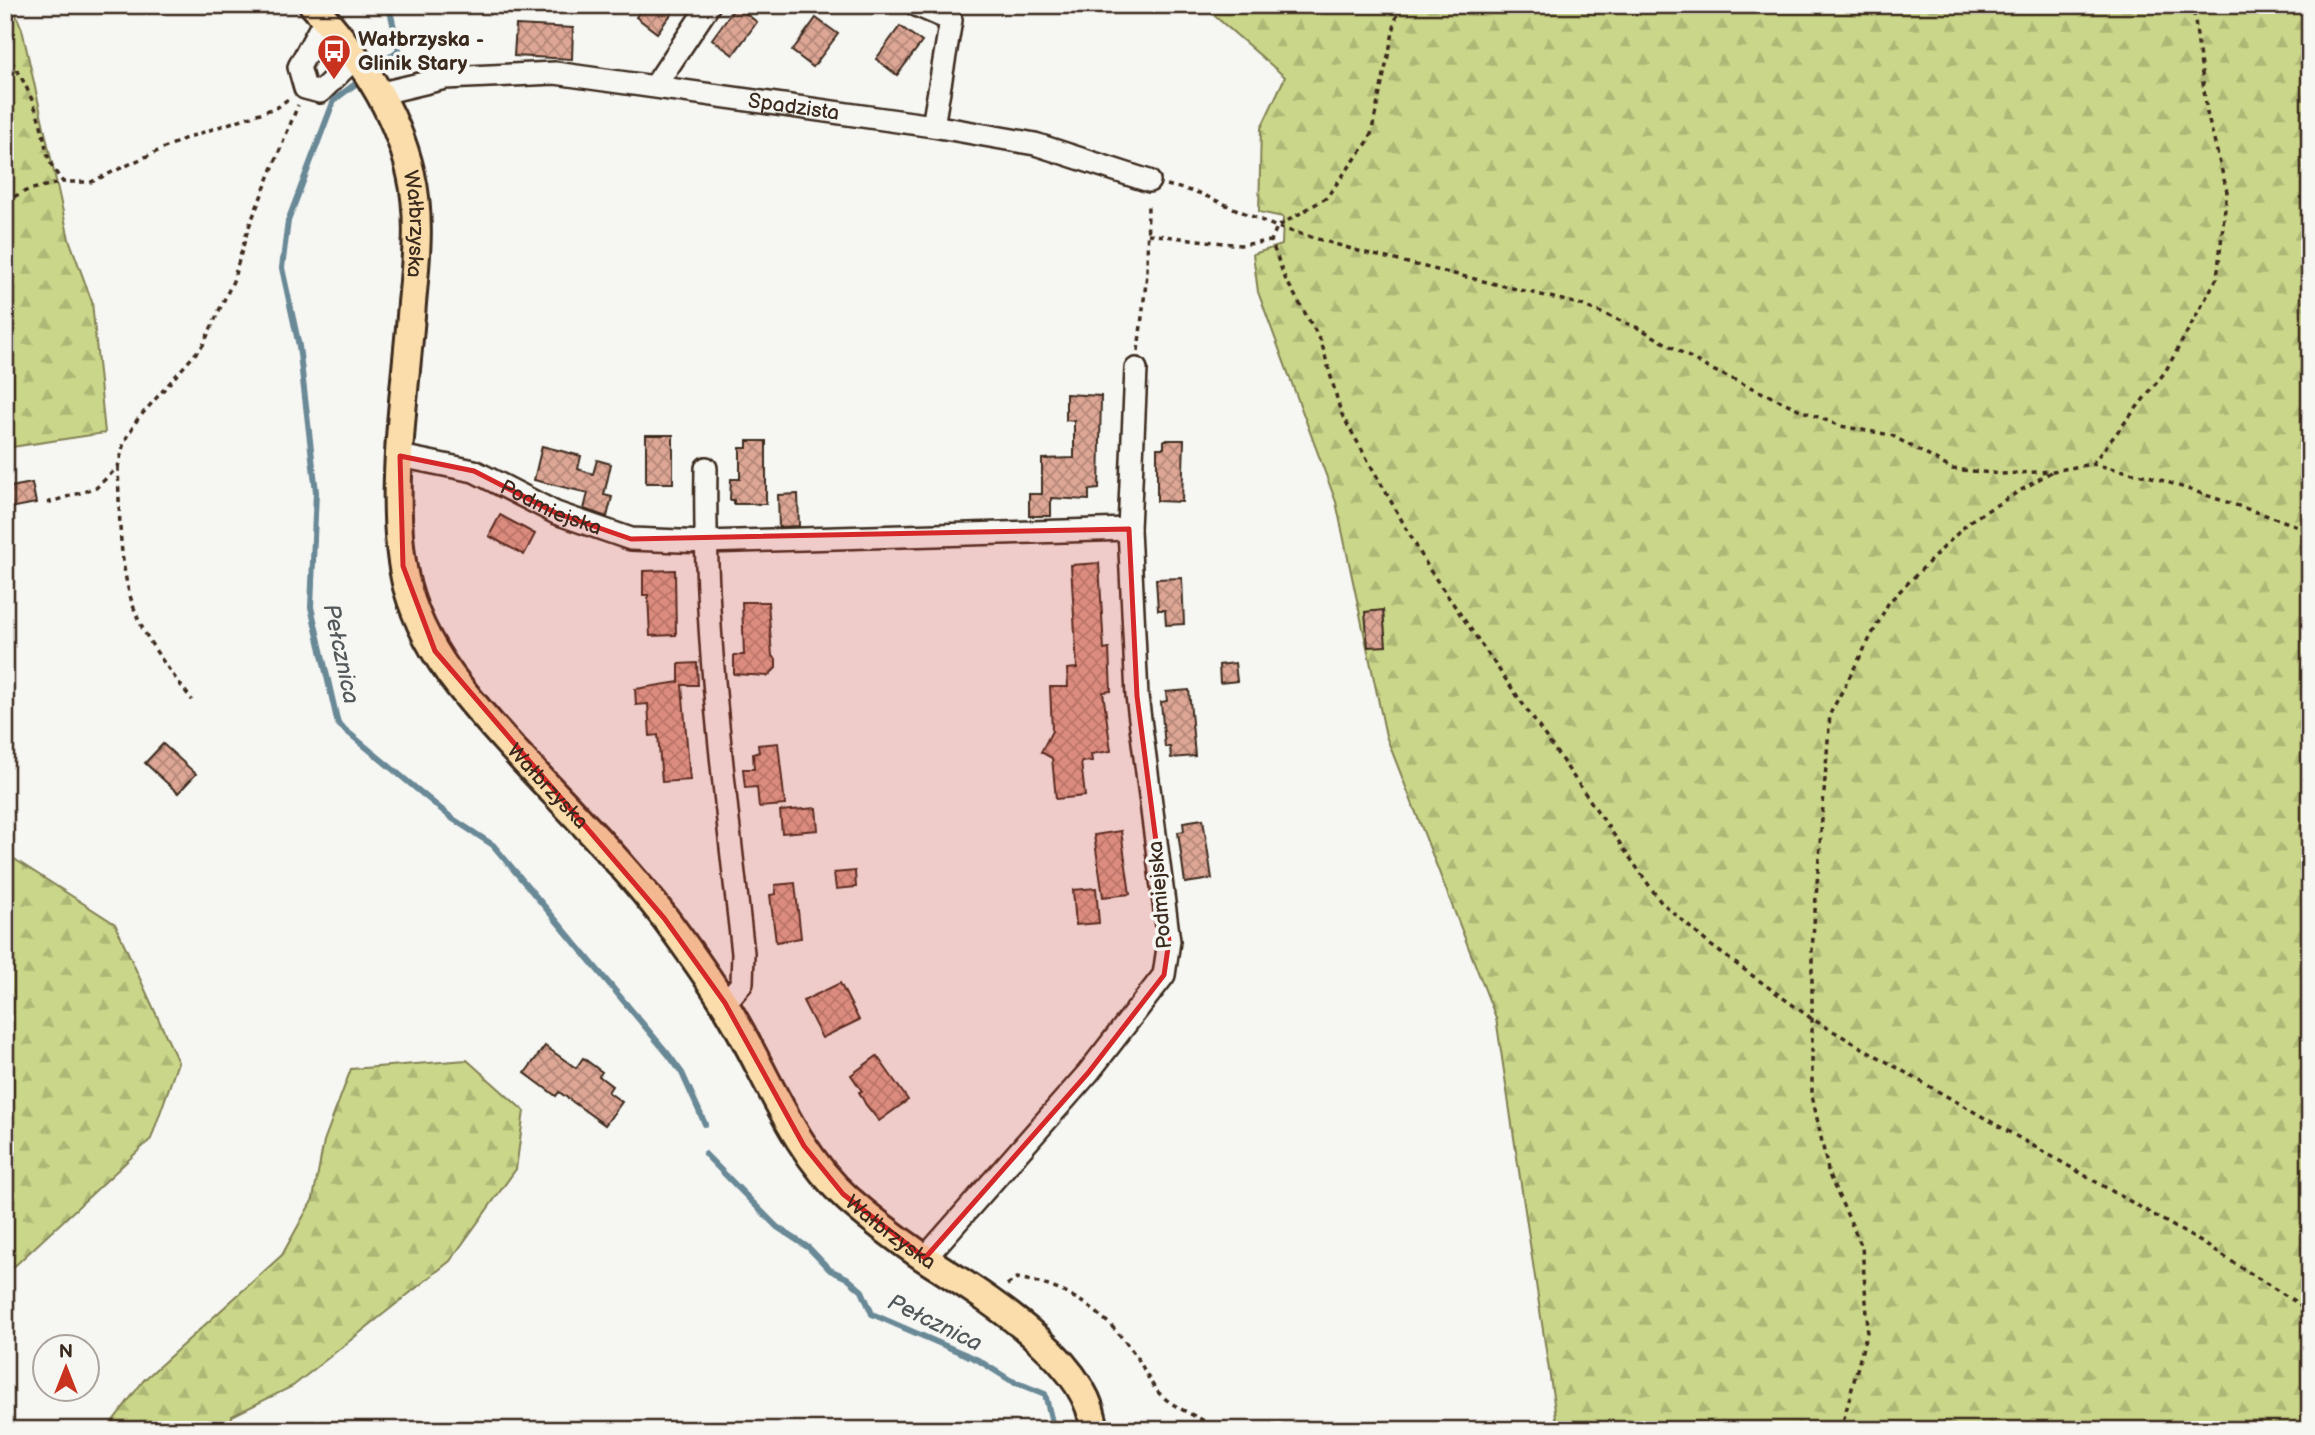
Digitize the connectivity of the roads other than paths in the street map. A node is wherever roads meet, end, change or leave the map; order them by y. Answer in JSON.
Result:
{"nodes":[{"id":1,"x":709,"y":5,"type":"edge"},
{"id":2,"x":916,"y":5,"type":"edge"},
{"id":3,"x":319,"y":12,"type":"edge"},
{"id":4,"x":358,"y":59,"type":"junction"},
{"id":5,"x":655,"y":86,"type":"junction"},
{"id":6,"x":379,"y":89,"type":"junction"},
{"id":7,"x":933,"y":126,"type":"junction"},
{"id":8,"x":1149,"y":181,"type":"road end"},
{"id":9,"x":1136,"y":369,"type":"road end"},
{"id":10,"x":400,"y":456,"type":"junction"},
{"id":11,"x":706,"y":468,"type":"dead end"},
{"id":12,"x":1129,"y":529,"type":"junction"},
{"id":13,"x":705,"y":542,"type":"junction"},
{"id":14,"x":725,"y":1003,"type":"junction"},
{"id":15,"x":925,"y":1258,"type":"junction"},
{"id":16,"x":1094,"y":1430,"type":"edge"}],
"edges":[{"from":1,"to":5,"type":"street"},
{"from":2,"to":7,"type":"street"},
{"from":3,"to":4,"type":"main road","name":"Wałbrzyska"},
{"from":3,"to":4,"type":"street"},
{"from":4,"to":6,"type":"main road","name":"Wałbrzyska"},
{"from":5,"to":6,"type":"street","name":"Spadzista"},
{"from":5,"to":7,"type":"street","name":"Spadzista"},
{"from":6,"to":10,"type":"main road","name":"Wałbrzyska"},
{"from":7,"to":8,"type":"street","name":"Spadzista"},
{"from":9,"to":12,"type":"street","name":"Podmiejska"},
{"from":10,"to":13,"type":"street","name":"Podmiejska"},
{"from":10,"to":14,"type":"main road","name":"Wałbrzyska"},
{"from":11,"to":13,"type":"street"},
{"from":12,"to":13,"type":"street","name":"Podmiejska"},
{"from":12,"to":15,"type":"street","name":"Podmiejska"},
{"from":13,"to":14,"type":"street"},
{"from":14,"to":15,"type":"main road","name":"Wałbrzyska"},
{"from":15,"to":16,"type":"main road","name":"Wałbrzyska"}]}
